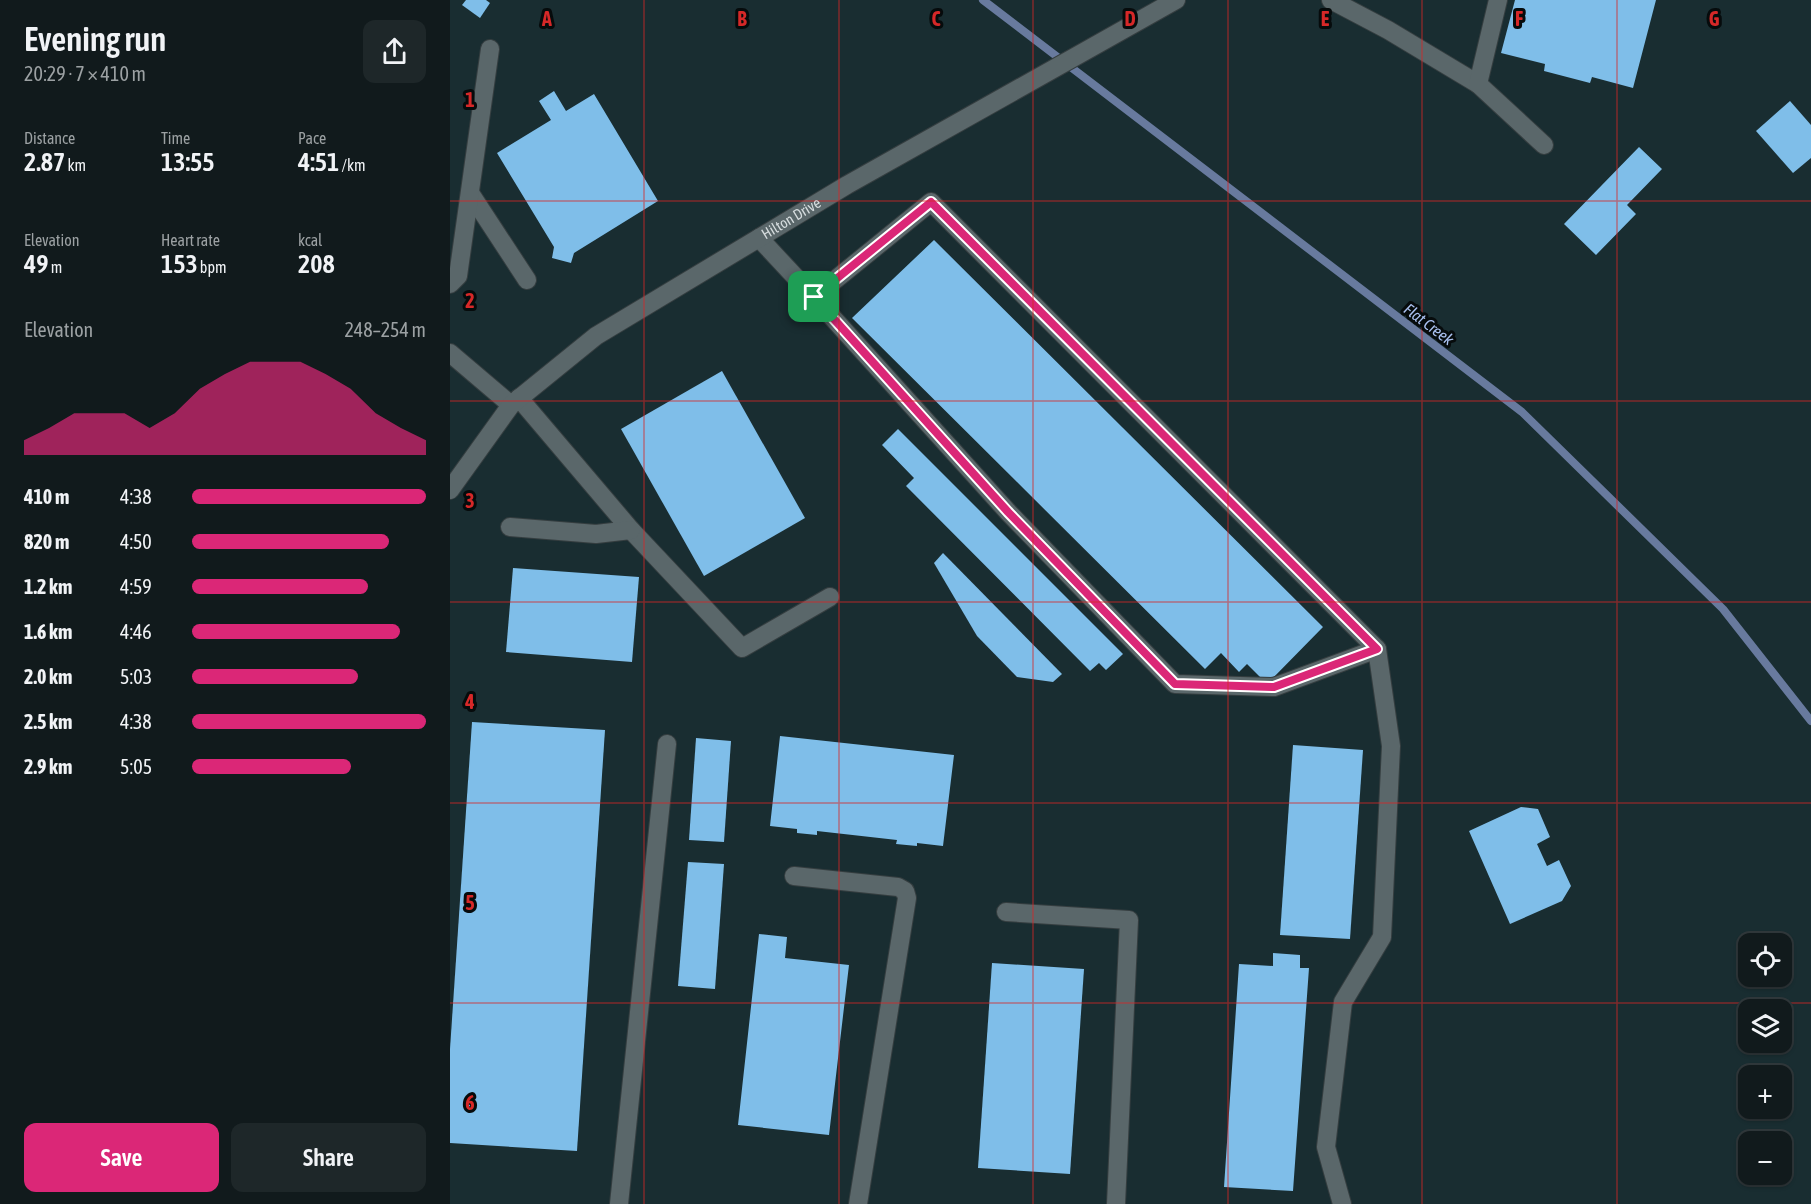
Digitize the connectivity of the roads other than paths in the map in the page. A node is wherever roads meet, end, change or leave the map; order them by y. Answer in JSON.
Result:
{"nodes":[{"id":1,"x":1176,"y":0,"type":"edge"},
{"id":2,"x":1330,"y":0,"type":"edge"},
{"id":3,"x":1498,"y":0,"type":"edge"},
{"id":4,"x":490,"y":49,"type":"dead end"},
{"id":5,"x":1479,"y":84,"type":"junction"},
{"id":6,"x":1544,"y":145,"type":"dead end"},
{"id":7,"x":470,"y":193,"type":"junction"},
{"id":8,"x":759,"y":238,"type":"junction"},
{"id":9,"x":527,"y":280,"type":"dead end"},
{"id":10,"x":450,"y":284,"type":"edge"},
{"id":11,"x":814,"y":297,"type":"junction"},
{"id":12,"x":450,"y":353,"type":"edge"},
{"id":13,"x":515,"y":402,"type":"junction"},
{"id":14,"x":450,"y":490,"type":"edge"},
{"id":15,"x":510,"y":527,"type":"dead end"},
{"id":16,"x":631,"y":530,"type":"junction"},
{"id":17,"x":830,"y":597,"type":"dead end"},
{"id":18,"x":1377,"y":649,"type":"junction"},
{"id":19,"x":667,"y":744,"type":"dead end"},
{"id":20,"x":794,"y":876,"type":"dead end"},
{"id":21,"x":1006,"y":912,"type":"dead end"},
{"id":22,"x":619,"y":1204,"type":"edge"},
{"id":23,"x":858,"y":1204,"type":"edge"},
{"id":24,"x":1116,"y":1204,"type":"edge"},
{"id":25,"x":1342,"y":1204,"type":"edge"}],
"edges":[{"from":1,"to":8,"type":"street","name":"Hilton Drive"},
{"from":2,"to":5,"type":"street"},
{"from":3,"to":5,"type":"street"},
{"from":4,"to":7,"type":"street"},
{"from":5,"to":6,"type":"street"},
{"from":7,"to":9,"type":"street"},
{"from":7,"to":10,"type":"street"},
{"from":8,"to":11,"type":"street"},
{"from":8,"to":13,"type":"street","name":"Hilton Drive"},
{"from":11,"to":18,"type":"street"},
{"from":11,"to":18,"type":"street"},
{"from":12,"to":13,"type":"street"},
{"from":13,"to":14,"type":"street","name":"Hilton Drive"},
{"from":13,"to":16,"type":"street"},
{"from":15,"to":16,"type":"street"},
{"from":16,"to":17,"type":"street"},
{"from":18,"to":25,"type":"street"},
{"from":19,"to":22,"type":"street"},
{"from":20,"to":23,"type":"street"},
{"from":21,"to":24,"type":"street"}]}
